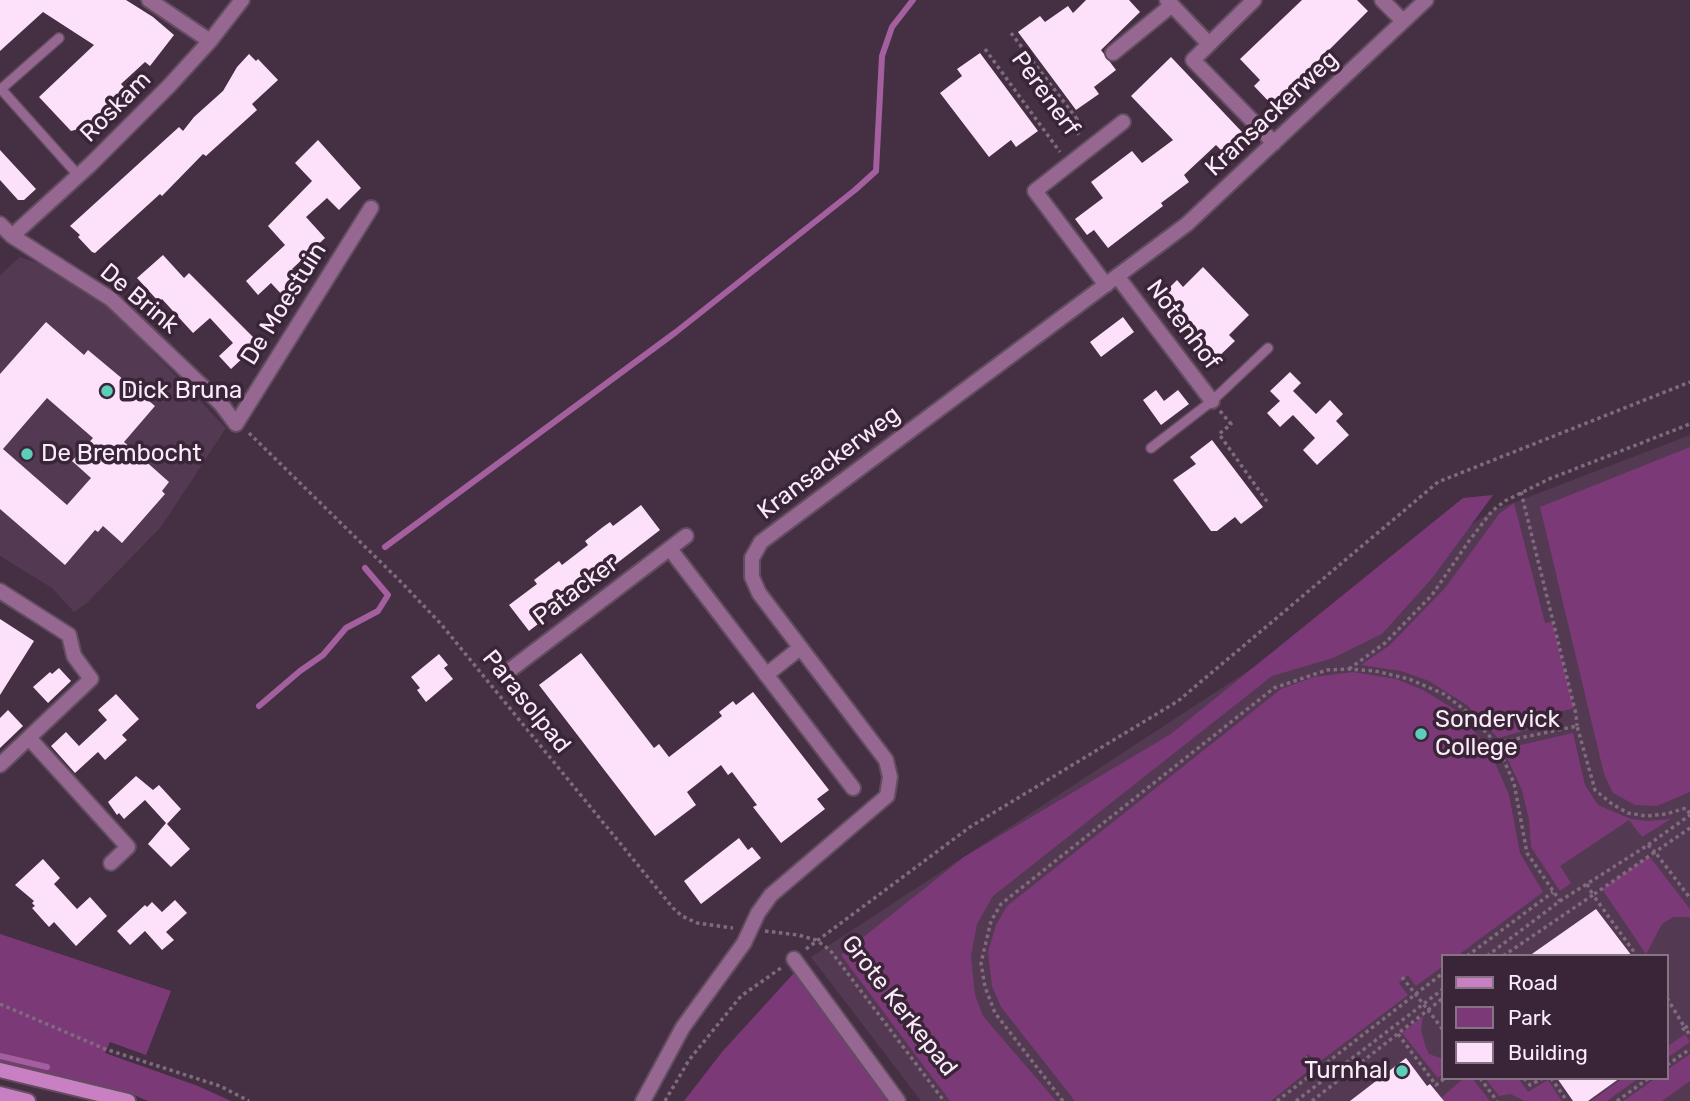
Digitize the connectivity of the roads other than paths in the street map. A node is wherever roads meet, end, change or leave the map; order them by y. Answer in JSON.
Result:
{"nodes":[{"id":1,"x":149,"y":0,"type":"edge"},
{"id":2,"x":242,"y":0,"type":"edge"},
{"id":3,"x":1254,"y":0,"type":"edge"},
{"id":4,"x":1382,"y":0,"type":"edge"},
{"id":5,"x":1426,"y":0,"type":"edge"},
{"id":6,"x":1169,"y":3,"type":"edge"},
{"id":7,"x":1403,"y":22,"type":"junction"},
{"id":8,"x":59,"y":38,"type":"dead end"},
{"id":9,"x":210,"y":41,"type":"junction"},
{"id":10,"x":1209,"y":44,"type":"junction"},
{"id":11,"x":1112,"y":52,"type":"dead end"},
{"id":12,"x":1123,"y":121,"type":"dead end"},
{"id":13,"x":1274,"y":143,"type":"junction"},
{"id":14,"x":78,"y":176,"type":"junction"},
{"id":15,"x":371,"y":208,"type":"dead end"},
{"id":16,"x":0,"y":224,"type":"edge"},
{"id":17,"x":12,"y":236,"type":"junction"},
{"id":18,"x":1111,"y":280,"type":"junction"},
{"id":19,"x":1268,"y":348,"type":"dead end"},
{"id":20,"x":1213,"y":401,"type":"junction"},
{"id":21,"x":236,"y":424,"type":"joint"},
{"id":22,"x":1151,"y":448,"type":"dead end"},
{"id":23,"x":686,"y":536,"type":"dead end"},
{"id":24,"x":670,"y":549,"type":"junction"},
{"id":25,"x":0,"y":591,"type":"edge"},
{"id":26,"x":800,"y":648,"type":"junction"},
{"id":27,"x":510,"y":670,"type":"dead end"},
{"id":28,"x":766,"y":675,"type":"junction"},
{"id":29,"x":29,"y":738,"type":"junction"},
{"id":30,"x":0,"y":765,"type":"edge"},
{"id":31,"x":853,"y":788,"type":"dead end"},
{"id":32,"x":111,"y":863,"type":"dead end"},
{"id":33,"x":794,"y":959,"type":"road end"},
{"id":34,"x":0,"y":1070,"type":"edge"},
{"id":35,"x":0,"y":1094,"type":"edge"},
{"id":36,"x":28,"y":1101,"type":"edge"},
{"id":37,"x":128,"y":1101,"type":"edge"},
{"id":38,"x":643,"y":1101,"type":"edge"},
{"id":39,"x":898,"y":1101,"type":"edge"}],
"edges":[{"from":1,"to":9,"type":"street"},
{"from":2,"to":9,"type":"street","name":"Roskam"},
{"from":3,"to":10,"type":"street"},
{"from":4,"to":7,"type":"street"},
{"from":5,"to":7,"type":"street","name":"Kransackerweg"},
{"from":6,"to":10,"type":"street"},
{"from":6,"to":11,"type":"street"},
{"from":7,"to":13,"type":"street","name":"Kransackerweg"},
{"from":8,"to":14,"type":"lane"},
{"from":9,"to":14,"type":"street","name":"Roskam"},
{"from":10,"to":13,"type":"street"},
{"from":12,"to":18,"type":"street","name":"Perenerf"},
{"from":13,"to":18,"type":"street","name":"Kransackerweg"},
{"from":14,"to":17,"type":"street","name":"Roskam"},
{"from":15,"to":21,"type":"street","name":"De Moestuin"},
{"from":16,"to":17,"type":"street","name":"De Brink"},
{"from":17,"to":21,"type":"street","name":"De Brink"},
{"from":18,"to":20,"type":"street","name":"Notenhof"},
{"from":18,"to":26,"type":"street","name":"Kransackerweg"},
{"from":19,"to":20,"type":"lane","name":"Notenhof"},
{"from":20,"to":22,"type":"lane","name":"Notenhof"},
{"from":23,"to":24,"type":"street","name":"Patacker"},
{"from":24,"to":27,"type":"street","name":"Patacker"},
{"from":24,"to":28,"type":"street"},
{"from":25,"to":29,"type":"street"},
{"from":26,"to":28,"type":"street"},
{"from":26,"to":38,"type":"street","name":"Kransackerweg"},
{"from":28,"to":31,"type":"street"},
{"from":29,"to":30,"type":"street"},
{"from":29,"to":32,"type":"street"},
{"from":33,"to":39,"type":"street"},
{"from":34,"to":37,"type":"main road"},
{"from":35,"to":36,"type":"main road"}]}
